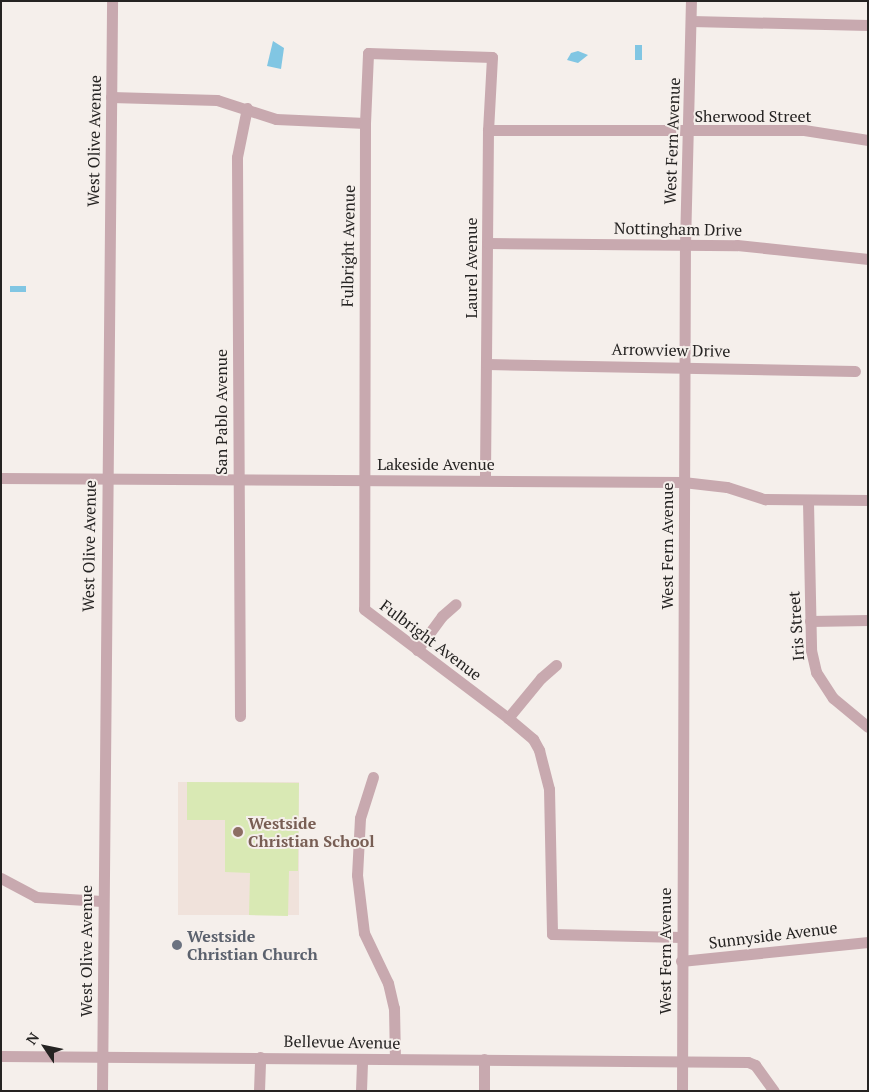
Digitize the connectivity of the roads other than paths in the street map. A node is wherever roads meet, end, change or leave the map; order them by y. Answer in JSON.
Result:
{"nodes":[{"id":1,"x":112,"y":1,"type":"edge"},
{"id":2,"x":691,"y":1,"type":"edge"},
{"id":3,"x":691,"y":21,"type":"junction"},
{"id":4,"x":868,"y":25,"type":"edge"},
{"id":5,"x":492,"y":57,"type":"joint"},
{"id":6,"x":111,"y":97,"type":"junction"},
{"id":7,"x":247,"y":108,"type":"junction"},
{"id":8,"x":365,"y":123,"type":"junction"},
{"id":9,"x":488,"y":130,"type":"junction"},
{"id":10,"x":688,"y":132,"type":"junction"},
{"id":11,"x":868,"y":140,"type":"edge"},
{"id":12,"x":488,"y":243,"type":"junction"},
{"id":13,"x":685,"y":245,"type":"junction"},
{"id":14,"x":868,"y":260,"type":"edge"},
{"id":15,"x":487,"y":364,"type":"junction"},
{"id":16,"x":685,"y":365,"type":"junction"},
{"id":17,"x":855,"y":371,"type":"dead end"},
{"id":18,"x":1,"y":478,"type":"edge"},
{"id":19,"x":237,"y":479,"type":"junction"},
{"id":20,"x":362,"y":480,"type":"junction"},
{"id":21,"x":485,"y":480,"type":"junction"},
{"id":22,"x":106,"y":481,"type":"junction"},
{"id":23,"x":683,"y":482,"type":"junction"},
{"id":24,"x":868,"y":500,"type":"edge"},
{"id":25,"x":808,"y":502,"type":"junction"},
{"id":26,"x":456,"y":604,"type":"dead end"},
{"id":27,"x":868,"y":620,"type":"edge"},
{"id":28,"x":810,"y":621,"type":"junction"},
{"id":29,"x":418,"y":650,"type":"junction"},
{"id":30,"x":556,"y":665,"type":"dead end"},
{"id":31,"x":240,"y":716,"type":"dead end"},
{"id":32,"x":508,"y":718,"type":"junction"},
{"id":33,"x":868,"y":728,"type":"edge"},
{"id":34,"x":373,"y":777,"type":"dead end"},
{"id":35,"x":1,"y":878,"type":"edge"},
{"id":36,"x":102,"y":901,"type":"junction"},
{"id":37,"x":681,"y":937,"type":"junction"},
{"id":38,"x":868,"y":942,"type":"edge"},
{"id":39,"x":681,"y":961,"type":"junction"},
{"id":40,"x":1,"y":1056,"type":"edge"},
{"id":41,"x":102,"y":1057,"type":"junction"},
{"id":42,"x":260,"y":1057,"type":"junction"},
{"id":43,"x":395,"y":1059,"type":"junction"},
{"id":44,"x":484,"y":1059,"type":"junction"},
{"id":45,"x":362,"y":1060,"type":"junction"},
{"id":46,"x":682,"y":1062,"type":"junction"},
{"id":47,"x":102,"y":1091,"type":"edge"},
{"id":48,"x":259,"y":1091,"type":"edge"},
{"id":49,"x":361,"y":1091,"type":"edge"},
{"id":50,"x":484,"y":1091,"type":"edge"},
{"id":51,"x":682,"y":1091,"type":"edge"},
{"id":52,"x":774,"y":1091,"type":"edge"}],
"edges":[{"from":1,"to":6,"type":"street","name":"West Olive Avenue"},
{"from":2,"to":3,"type":"street","name":"West Fern Avenue"},
{"from":3,"to":4,"type":"street"},
{"from":3,"to":10,"type":"street","name":"West Fern Avenue"},
{"from":5,"to":8,"type":"street","name":"Fulbright Avenue"},
{"from":5,"to":9,"type":"street","name":"Laurel Avenue"},
{"from":6,"to":7,"type":"street"},
{"from":6,"to":22,"type":"street","name":"West Olive Avenue"},
{"from":7,"to":8,"type":"street"},
{"from":7,"to":19,"type":"street","name":"San Pablo Avenue"},
{"from":8,"to":20,"type":"street","name":"Fulbright Avenue"},
{"from":9,"to":10,"type":"street","name":"Sherwood Street"},
{"from":9,"to":12,"type":"street","name":"Laurel Avenue"},
{"from":10,"to":11,"type":"street","name":"Sherwood Street"},
{"from":10,"to":13,"type":"street","name":"West Fern Avenue"},
{"from":12,"to":13,"type":"street","name":"Nottingham Drive"},
{"from":12,"to":15,"type":"street","name":"Laurel Avenue"},
{"from":13,"to":14,"type":"street","name":"Nottingham Drive"},
{"from":13,"to":16,"type":"street","name":"West Fern Avenue"},
{"from":15,"to":16,"type":"street","name":"Arrowview Drive"},
{"from":15,"to":21,"type":"street","name":"Laurel Avenue"},
{"from":16,"to":17,"type":"street","name":"Arrowview Drive"},
{"from":16,"to":23,"type":"street","name":"West Fern Avenue"},
{"from":18,"to":22,"type":"street","name":"Lakeside Avenue"},
{"from":19,"to":20,"type":"street","name":"Lakeside Avenue"},
{"from":19,"to":22,"type":"street","name":"Lakeside Avenue"},
{"from":19,"to":31,"type":"street","name":"San Pablo Avenue"},
{"from":20,"to":21,"type":"street","name":"Lakeside Avenue"},
{"from":20,"to":29,"type":"street","name":"Fulbright Avenue"},
{"from":21,"to":23,"type":"street","name":"Lakeside Avenue"},
{"from":22,"to":36,"type":"street","name":"West Olive Avenue"},
{"from":23,"to":25,"type":"street","name":"Lakeside Avenue"},
{"from":23,"to":37,"type":"street","name":"West Fern Avenue"},
{"from":24,"to":25,"type":"street","name":"Lakeside Avenue"},
{"from":25,"to":28,"type":"street","name":"Iris Street"},
{"from":26,"to":29,"type":"street"},
{"from":27,"to":28,"type":"street"},
{"from":28,"to":33,"type":"street","name":"Iris Street"},
{"from":29,"to":32,"type":"street","name":"Fulbright Avenue"},
{"from":30,"to":32,"type":"street"},
{"from":32,"to":37,"type":"street","name":"Fulbright Avenue"},
{"from":34,"to":43,"type":"street"},
{"from":35,"to":36,"type":"street"},
{"from":36,"to":41,"type":"street","name":"West Olive Avenue"},
{"from":37,"to":39,"type":"street","name":"West Fern Avenue"},
{"from":38,"to":39,"type":"street","name":"Sunnyside Avenue"},
{"from":39,"to":46,"type":"street","name":"West Fern Avenue"},
{"from":40,"to":41,"type":"street","name":"Bellevue Avenue"},
{"from":41,"to":42,"type":"street","name":"Bellevue Avenue"},
{"from":41,"to":47,"type":"street","name":"West Olive Avenue"},
{"from":42,"to":45,"type":"street","name":"Bellevue Avenue"},
{"from":42,"to":48,"type":"street"},
{"from":43,"to":44,"type":"street","name":"Bellevue Avenue"},
{"from":43,"to":45,"type":"street","name":"Bellevue Avenue"},
{"from":44,"to":46,"type":"street","name":"Bellevue Avenue"},
{"from":44,"to":50,"type":"street"},
{"from":45,"to":49,"type":"street"},
{"from":46,"to":51,"type":"street","name":"West Fern Avenue"},
{"from":46,"to":52,"type":"street","name":"Bellevue Avenue"}]}
